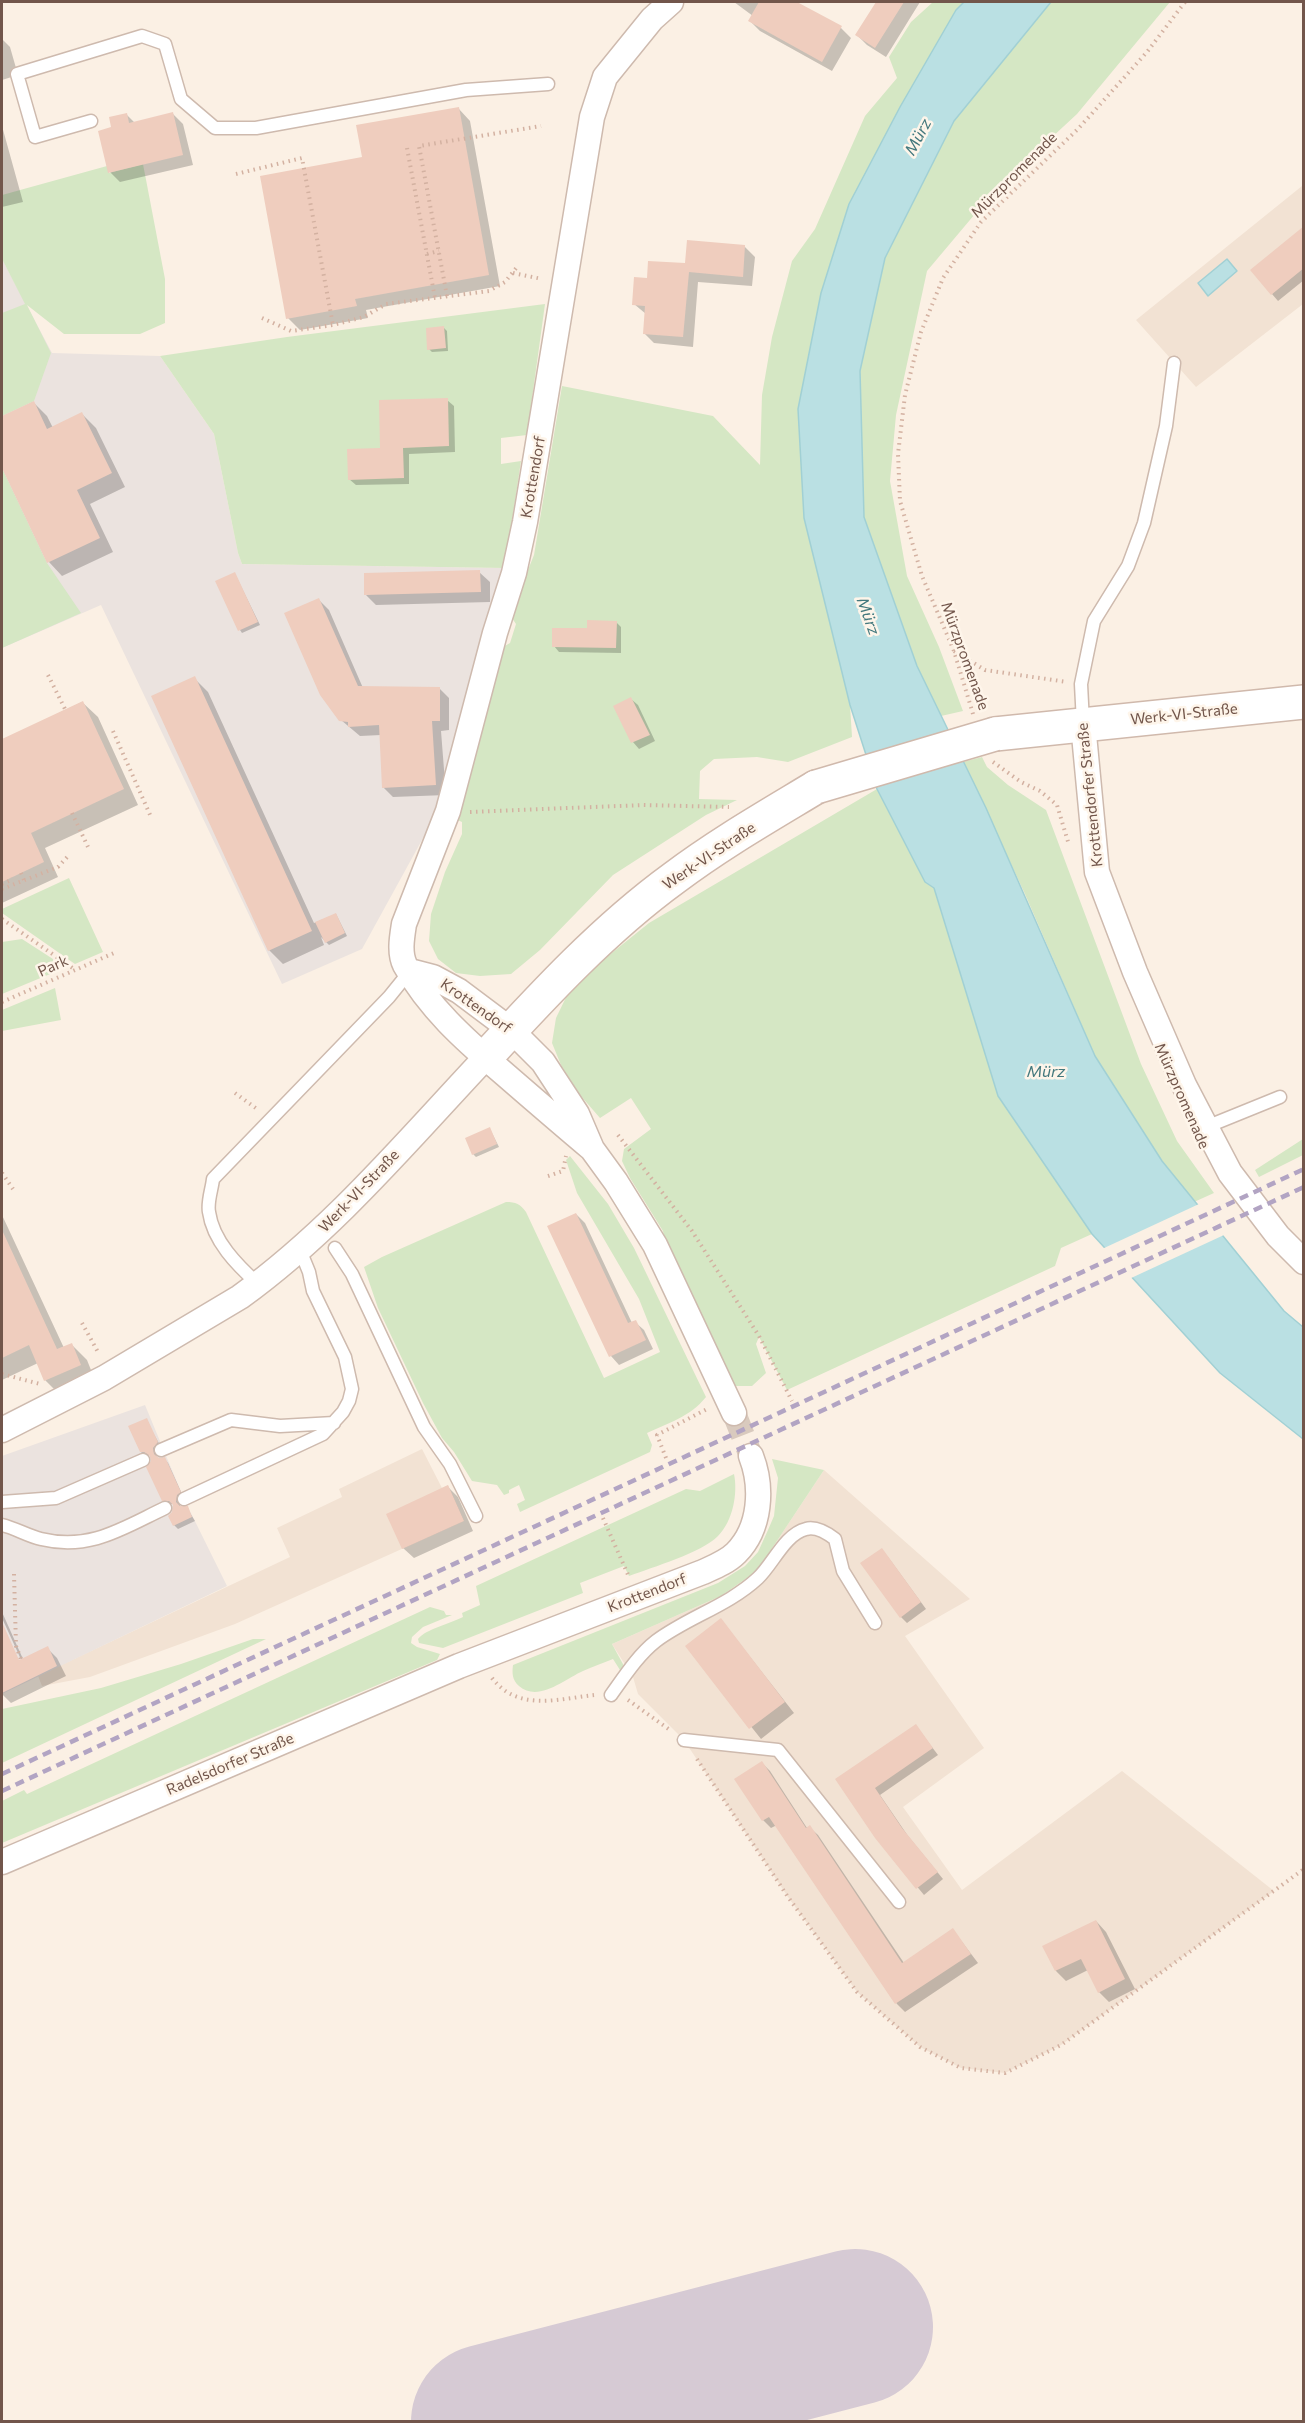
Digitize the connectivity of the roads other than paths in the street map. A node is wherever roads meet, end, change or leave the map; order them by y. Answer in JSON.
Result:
{"nodes":[{"id":1,"x":671,"y":2,"type":"edge"},
{"id":2,"x":548,"y":84,"type":"dead end"},
{"id":3,"x":92,"y":121,"type":"dead end"},
{"id":4,"x":1174,"y":363,"type":"dead end"},
{"id":5,"x":1304,"y":702,"type":"edge"},
{"id":6,"x":1083,"y":724,"type":"junction"},
{"id":7,"x":408,"y":968,"type":"junction"},
{"id":8,"x":511,"y":1030,"type":"junction"},
{"id":9,"x":486,"y":1058,"type":"junction"},
{"id":10,"x":1280,"y":1096,"type":"dead end"},
{"id":11,"x":1206,"y":1127,"type":"junction"},
{"id":12,"x":581,"y":1150,"type":"junction"},
{"id":13,"x":335,"y":1248,"type":"dead end"},
{"id":14,"x":300,"y":1250,"type":"junction"},
{"id":15,"x":1304,"y":1262,"type":"edge"},
{"id":16,"x":258,"y":1284,"type":"junction"},
{"id":17,"x":734,"y":1413,"type":"tunnel mouth"},
{"id":18,"x":334,"y":1423,"type":"junction"},
{"id":19,"x":2,"y":1430,"type":"edge"},
{"id":20,"x":161,"y":1450,"type":"dead end"},
{"id":21,"x":751,"y":1456,"type":"tunnel mouth"},
{"id":22,"x":143,"y":1460,"type":"dead end"},
{"id":23,"x":184,"y":1498,"type":"dead end"},
{"id":24,"x":2,"y":1502,"type":"edge"},
{"id":25,"x":165,"y":1508,"type":"dead end"},
{"id":26,"x":476,"y":1516,"type":"dead end"},
{"id":27,"x":2,"y":1525,"type":"edge"},
{"id":28,"x":875,"y":1623,"type":"dead end"},
{"id":29,"x":459,"y":1666,"type":"joint"},
{"id":30,"x":611,"y":1695,"type":"dead end"},
{"id":31,"x":684,"y":1740,"type":"dead end"},
{"id":32,"x":2,"y":1862,"type":"edge"},
{"id":33,"x":899,"y":1902,"type":"dead end"}],
"edges":[{"from":1,"to":7,"type":"street","name":"Krottendorf"},
{"from":2,"to":3,"type":"lane"},
{"from":4,"to":6,"type":"lane","name":"Krottendorfer Straße"},
{"from":5,"to":6,"type":"main road","name":"Werk-VI-Straße"},
{"from":6,"to":8,"type":"main road","name":"Werk-VI-Straße","bridge":true},
{"from":6,"to":11,"type":"street","name":"Krottendorfer Straße"},
{"from":7,"to":8,"type":"street","name":"Krottendorf"},
{"from":7,"to":9,"type":"street","name":"Krottendorf"},
{"from":7,"to":16,"type":"lane"},
{"from":8,"to":9,"type":"main road","name":"Werk-VI-Straße"},
{"from":8,"to":12,"type":"street","name":"Krottendorf"},
{"from":9,"to":12,"type":"street","name":"Krottendorf"},
{"from":9,"to":14,"type":"street","name":"Werk-VI-Straße"},
{"from":10,"to":11,"type":"lane"},
{"from":11,"to":15,"type":"street","name":"Krottendorfer Straße"},
{"from":12,"to":17,"type":"street","name":"Krottendorf"},
{"from":13,"to":26,"type":"lane"},
{"from":14,"to":16,"type":"street","name":"Werk-VI-Straße"},
{"from":14,"to":18,"type":"lane"},
{"from":16,"to":19,"type":"street","name":"Werk-VI-Straße"},
{"from":18,"to":20,"type":"lane"},
{"from":18,"to":23,"type":"lane"},
{"from":21,"to":29,"type":"street","name":"Krottendorf"},
{"from":22,"to":24,"type":"lane"},
{"from":25,"to":27,"type":"lane"},
{"from":28,"to":30,"type":"lane"},
{"from":29,"to":32,"type":"street","name":"Radelsdorfer Straße"},
{"from":31,"to":33,"type":"lane"}]}
